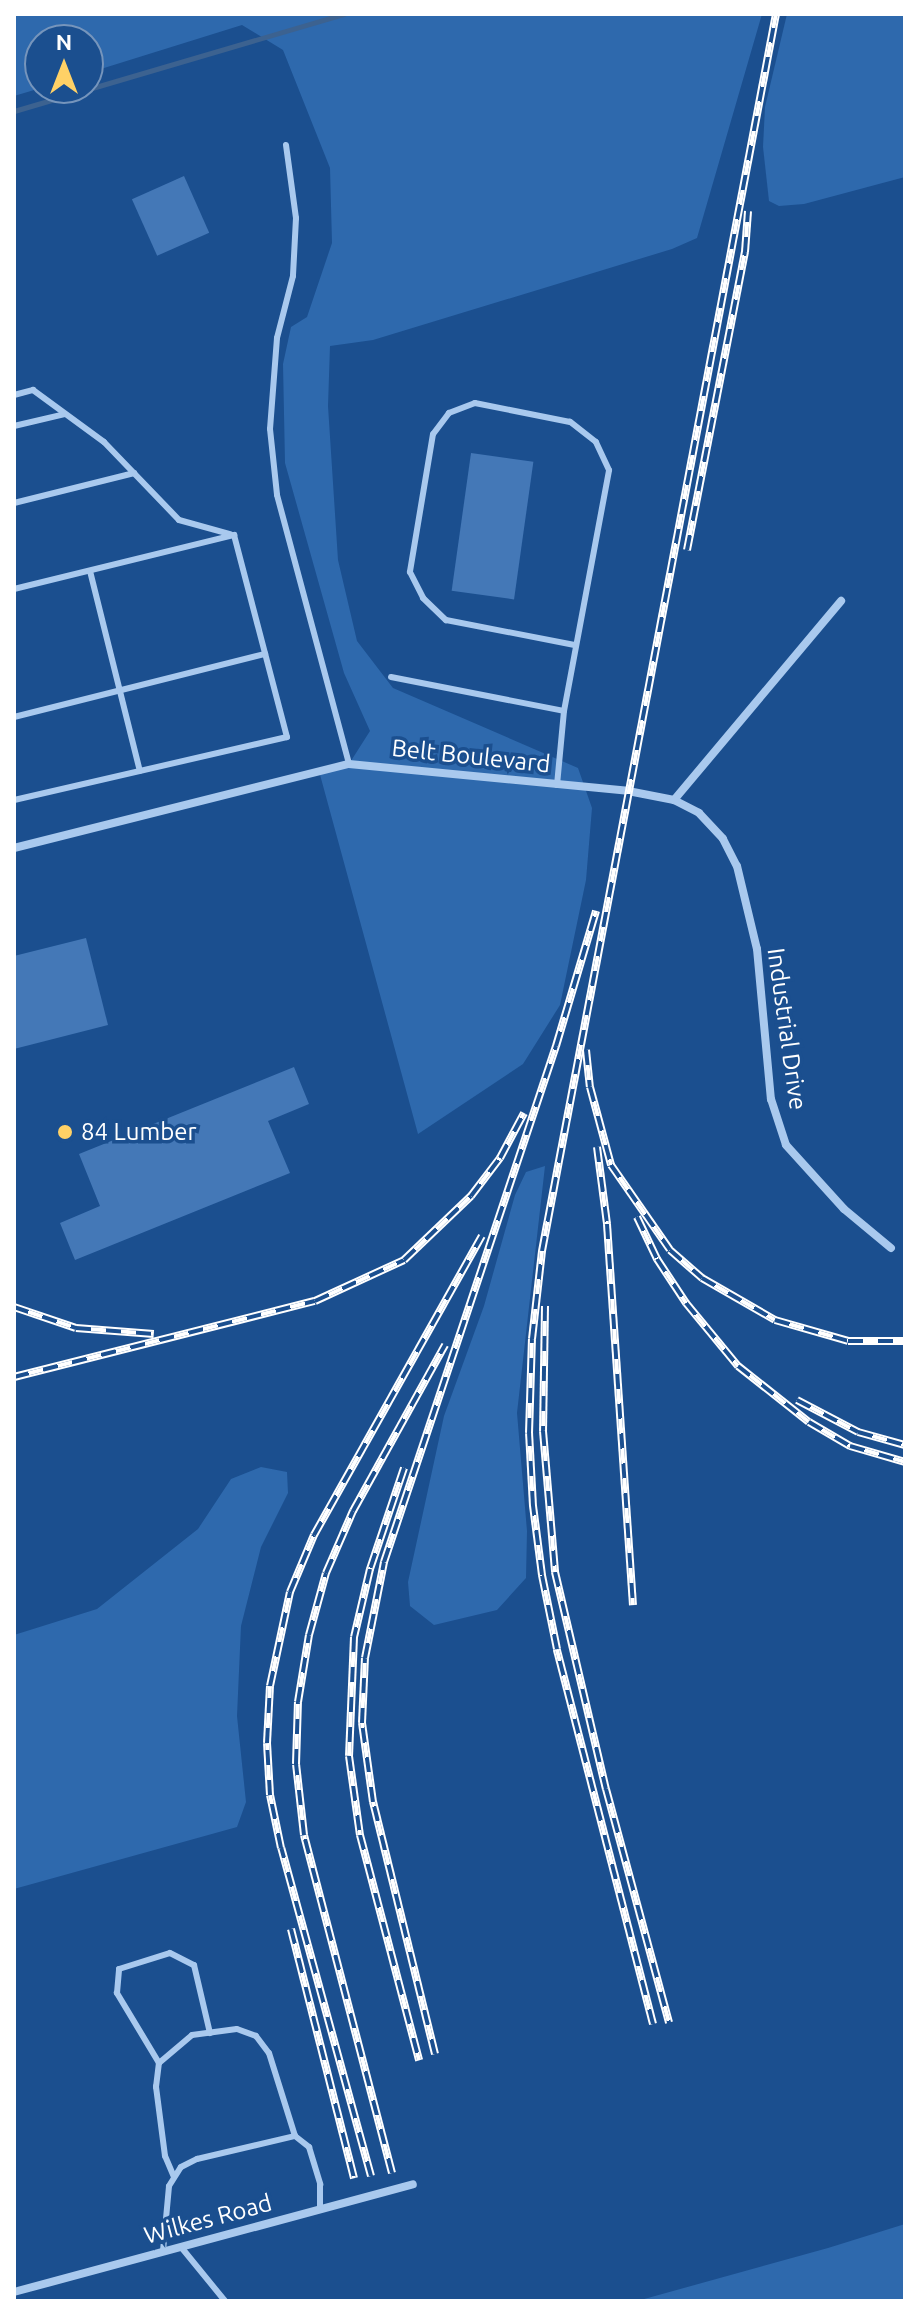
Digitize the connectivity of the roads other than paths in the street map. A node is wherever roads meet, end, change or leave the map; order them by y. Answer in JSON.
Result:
{"nodes":[{"id":1,"x":286,"y":145,"type":"dead end"},
{"id":2,"x":14,"y":395,"type":"edge"},
{"id":3,"x":65,"y":414,"type":"junction"},
{"id":4,"x":14,"y":426,"type":"edge"},
{"id":5,"x":134,"y":473,"type":"junction"},
{"id":6,"x":14,"y":503,"type":"edge"},
{"id":7,"x":234,"y":535,"type":"junction"},
{"id":8,"x":90,"y":571,"type":"junction"},
{"id":9,"x":14,"y":589,"type":"edge"},
{"id":10,"x":841,"y":601,"type":"dead end"},
{"id":11,"x":575,"y":645,"type":"junction"},
{"id":12,"x":265,"y":654,"type":"junction"},
{"id":13,"x":391,"y":677,"type":"dead end"},
{"id":14,"x":120,"y":690,"type":"junction"},
{"id":15,"x":564,"y":711,"type":"junction"},
{"id":16,"x":14,"y":717,"type":"edge"},
{"id":17,"x":349,"y":764,"type":"junction"},
{"id":18,"x":140,"y":771,"type":"junction"},
{"id":19,"x":557,"y":785,"type":"junction"},
{"id":20,"x":14,"y":800,"type":"edge"},
{"id":21,"x":674,"y":800,"type":"junction"},
{"id":22,"x":14,"y":848,"type":"edge"},
{"id":23,"x":891,"y":1248,"type":"dead end"},
{"id":24,"x":210,"y":2033,"type":"junction"},
{"id":25,"x":159,"y":2063,"type":"junction"},
{"id":26,"x":295,"y":2136,"type":"junction"},
{"id":27,"x":174,"y":2177,"type":"junction"},
{"id":28,"x":413,"y":2184,"type":"dead end"},
{"id":29,"x":320,"y":2209,"type":"junction"},
{"id":30,"x":181,"y":2247,"type":"junction"},
{"id":31,"x":163,"y":2251,"type":"junction"},
{"id":32,"x":14,"y":2292,"type":"edge"},
{"id":33,"x":225,"y":2301,"type":"edge"}],
"edges":[{"from":1,"to":17,"type":"lane"},
{"from":2,"to":3,"type":"lane"},
{"from":3,"to":4,"type":"lane"},
{"from":3,"to":5,"type":"lane"},
{"from":5,"to":6,"type":"lane"},
{"from":5,"to":7,"type":"lane"},
{"from":7,"to":8,"type":"lane"},
{"from":7,"to":12,"type":"lane"},
{"from":8,"to":9,"type":"lane"},
{"from":8,"to":14,"type":"lane"},
{"from":10,"to":21,"type":"street"},
{"from":11,"to":11,"type":"lane"},
{"from":11,"to":15,"type":"lane"},
{"from":12,"to":14,"type":"lane"},
{"from":12,"to":18,"type":"lane"},
{"from":13,"to":15,"type":"lane"},
{"from":14,"to":16,"type":"lane"},
{"from":14,"to":18,"type":"lane"},
{"from":15,"to":19,"type":"lane"},
{"from":17,"to":19,"type":"street","name":"Belt Boulevard"},
{"from":17,"to":22,"type":"street","name":"Belt Boulevard"},
{"from":18,"to":20,"type":"lane"},
{"from":19,"to":21,"type":"street","name":"Belt Boulevard"},
{"from":21,"to":23,"type":"street","name":"Industrial Drive"},
{"from":24,"to":25,"type":"lane"},
{"from":24,"to":25,"type":"lane"},
{"from":24,"to":26,"type":"lane"},
{"from":25,"to":27,"type":"lane"},
{"from":26,"to":27,"type":"lane"},
{"from":26,"to":29,"type":"lane"},
{"from":27,"to":31,"type":"lane"},
{"from":28,"to":29,"type":"street","name":"Wilkes Road"},
{"from":29,"to":30,"type":"street","name":"Wilkes Road"},
{"from":30,"to":31,"type":"street","name":"Wilkes Road"},
{"from":30,"to":33,"type":"lane"},
{"from":31,"to":32,"type":"street","name":"Wilkes Road"}]}
